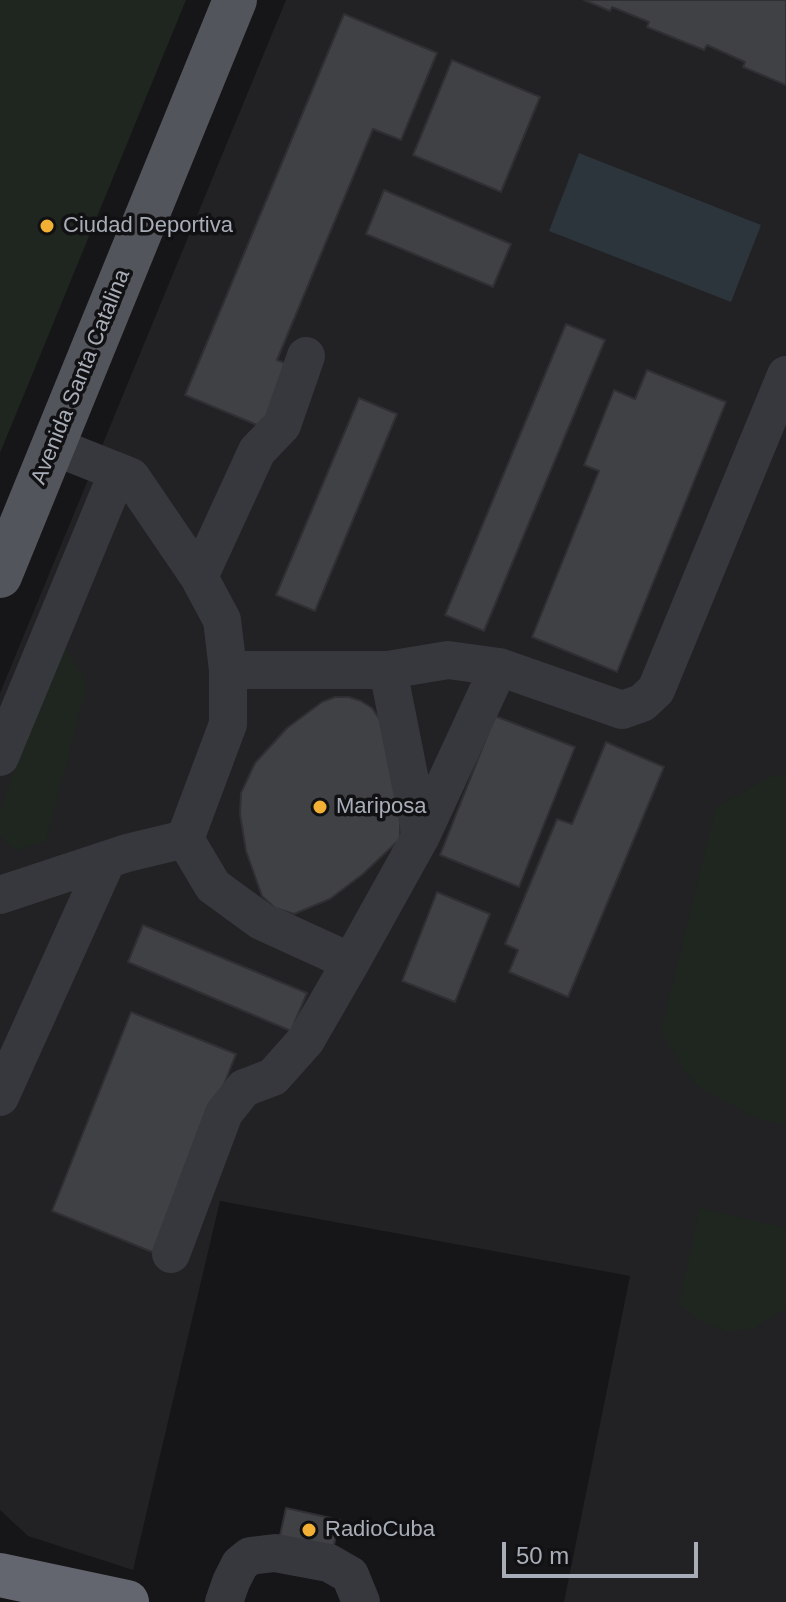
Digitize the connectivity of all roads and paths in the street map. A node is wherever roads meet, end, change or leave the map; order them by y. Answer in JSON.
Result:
{"nodes":[{"id":1,"x":208,"y":0,"type":"edge"},
{"id":2,"x":235,"y":0,"type":"edge"},
{"id":3,"x":306,"y":356,"type":"dead end"},
{"id":4,"x":786,"y":375,"type":"edge"},
{"id":5,"x":53,"y":446,"type":"junction"},
{"id":6,"x":118,"y":472,"type":"junction"},
{"id":7,"x":0,"y":502,"type":"edge"},
{"id":8,"x":0,"y":576,"type":"edge"},
{"id":9,"x":199,"y":577,"type":"junction"},
{"id":10,"x":499,"y":667,"type":"junction"},
{"id":11,"x":228,"y":670,"type":"junction"},
{"id":12,"x":388,"y":670,"type":"junction"},
{"id":13,"x":0,"y":757,"type":"edge"},
{"id":14,"x":421,"y":836,"type":"junction"},
{"id":15,"x":185,"y":839,"type":"junction"},
{"id":16,"x":107,"y":860,"type":"junction"},
{"id":17,"x":0,"y":895,"type":"edge"},
{"id":18,"x":351,"y":962,"type":"junction"},
{"id":19,"x":0,"y":1097,"type":"edge"},
{"id":20,"x":171,"y":1254,"type":"dead end"},
{"id":21,"x":0,"y":1575,"type":"edge"},
{"id":22,"x":127,"y":1602,"type":"edge"},
{"id":23,"x":224,"y":1602,"type":"edge"},
{"id":24,"x":361,"y":1602,"type":"edge"}],
"edges":[{"from":1,"to":7,"type":"main road","name":"Avenida Santa Catalina"},
{"from":2,"to":5,"type":"main road","name":"Avenida Santa Catalina"},
{"from":3,"to":9,"type":"lane"},
{"from":4,"to":10,"type":"lane"},
{"from":5,"to":6,"type":"lane"},
{"from":5,"to":8,"type":"main road","name":"Avenida Santa Catalina"},
{"from":6,"to":9,"type":"lane"},
{"from":6,"to":13,"type":"lane"},
{"from":9,"to":11,"type":"lane"},
{"from":10,"to":12,"type":"lane"},
{"from":10,"to":14,"type":"lane"},
{"from":11,"to":12,"type":"lane"},
{"from":11,"to":15,"type":"lane"},
{"from":12,"to":14,"type":"lane"},
{"from":14,"to":18,"type":"lane"},
{"from":15,"to":16,"type":"lane"},
{"from":15,"to":18,"type":"lane"},
{"from":16,"to":17,"type":"lane"},
{"from":16,"to":19,"type":"lane"},
{"from":18,"to":20,"type":"lane"},
{"from":21,"to":22,"type":"highway"},
{"from":23,"to":24,"type":"lane"}]}
